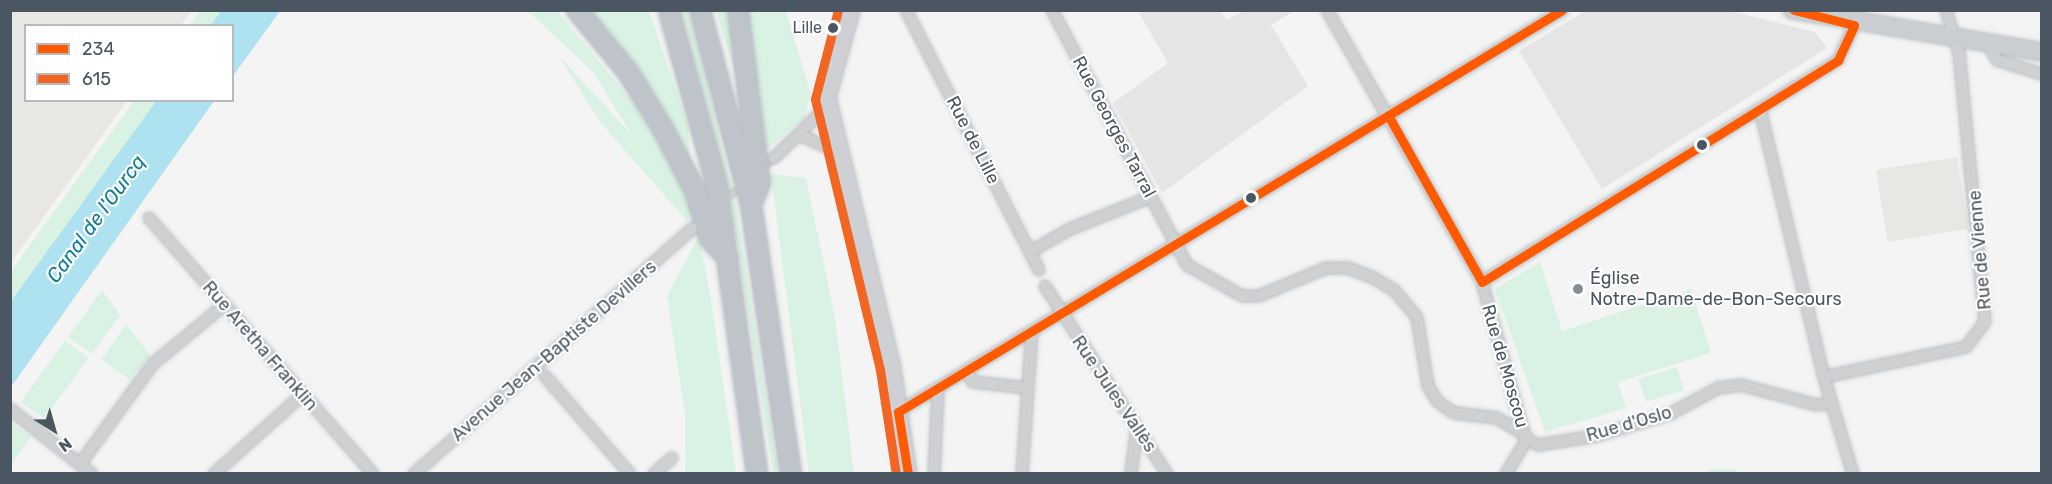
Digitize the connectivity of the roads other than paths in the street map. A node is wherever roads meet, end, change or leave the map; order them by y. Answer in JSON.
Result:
{"nodes":[{"id":1,"x":577,"y":10,"type":"edge"},
{"id":2,"x":669,"y":10,"type":"edge"},
{"id":3,"x":700,"y":10,"type":"edge"},
{"id":4,"x":738,"y":10,"type":"edge"},
{"id":5,"x":851,"y":10,"type":"edge"},
{"id":6,"x":906,"y":10,"type":"edge"},
{"id":7,"x":1052,"y":10,"type":"edge"},
{"id":8,"x":1327,"y":10,"type":"edge"},
{"id":9,"x":1563,"y":10,"type":"edge"},
{"id":10,"x":1792,"y":10,"type":"edge"},
{"id":11,"x":1946,"y":10,"type":"edge"},
{"id":12,"x":1830,"y":15,"type":"edge"},
{"id":13,"x":1854,"y":25,"type":"junction"},
{"id":14,"x":1956,"y":38,"type":"junction"},
{"id":15,"x":1987,"y":42,"type":"junction"},
{"id":16,"x":2042,"y":52,"type":"edge"},
{"id":17,"x":2042,"y":74,"type":"edge"},
{"id":18,"x":827,"y":97,"type":"junction"},
{"id":19,"x":1760,"y":109,"type":"junction"},
{"id":20,"x":1389,"y":117,"type":"junction"},
{"id":21,"x":799,"y":135,"type":"junction"},
{"id":22,"x":841,"y":153,"type":"junction"},
{"id":23,"x":774,"y":158,"type":"tunnel mouth"},
{"id":24,"x":1151,"y":197,"type":"junction"},
{"id":25,"x":751,"y":204,"type":"junction"},
{"id":26,"x":149,"y":218,"type":"dead end"},
{"id":27,"x":693,"y":228,"type":"dead end"},
{"id":28,"x":1178,"y":243,"type":"junction"},
{"id":29,"x":1030,"y":252,"type":"junction"},
{"id":30,"x":728,"y":258,"type":"junction"},
{"id":31,"x":1039,"y":270,"type":"dead end"},
{"id":32,"x":1482,"y":282,"type":"junction"},
{"id":33,"x":1045,"y":286,"type":"dead end"},
{"id":34,"x":224,"y":305,"type":"junction"},
{"id":35,"x":1060,"y":314,"type":"junction"},
{"id":36,"x":1032,"y":331,"type":"junction"},
{"id":37,"x":966,"y":371,"type":"junction"},
{"id":38,"x":545,"y":376,"type":"dead end"},
{"id":39,"x":1824,"y":376,"type":"junction"},
{"id":40,"x":1027,"y":387,"type":"junction"},
{"id":41,"x":938,"y":388,"type":"junction"},
{"id":42,"x":302,"y":395,"type":"junction"},
{"id":43,"x":1831,"y":403,"type":"junction"},
{"id":44,"x":10,"y":409,"type":"edge"},
{"id":45,"x":898,"y":412,"type":"junction"},
{"id":46,"x":1137,"y":428,"type":"junction"},
{"id":47,"x":1526,"y":437,"type":"junction"},
{"id":48,"x":672,"y":458,"type":"dead end"},
{"id":49,"x":80,"y":464,"type":"junction"},
{"id":50,"x":92,"y":474,"type":"edge"},
{"id":51,"x":214,"y":474,"type":"edge"},
{"id":52,"x":373,"y":474,"type":"edge"},
{"id":53,"x":414,"y":474,"type":"edge"},
{"id":54,"x":630,"y":474,"type":"edge"},
{"id":55,"x":654,"y":474,"type":"edge"},
{"id":56,"x":758,"y":474,"type":"edge"},
{"id":57,"x":791,"y":474,"type":"edge"},
{"id":58,"x":908,"y":474,"type":"edge"},
{"id":59,"x":934,"y":474,"type":"edge"},
{"id":60,"x":1022,"y":474,"type":"edge"},
{"id":61,"x":1131,"y":474,"type":"edge"},
{"id":62,"x":1167,"y":474,"type":"edge"},
{"id":63,"x":1506,"y":474,"type":"edge"},
{"id":64,"x":1853,"y":474,"type":"edge"}],
"edges":[{"from":1,"to":30,"type":"highway"},
{"from":2,"to":30,"type":"highway"},
{"from":3,"to":25,"type":"highway"},
{"from":4,"to":25,"type":"highway"},
{"from":5,"to":18,"type":"street"},
{"from":6,"to":29,"type":"street","name":"Rue de Lille"},
{"from":7,"to":24,"type":"street","name":"Rue Georges Tarral"},
{"from":8,"to":20,"type":"street","name":"Rue de Moscou"},
{"from":9,"to":20,"type":"street"},
{"from":10,"to":12,"type":"main road"},
{"from":11,"to":14,"type":"street","name":"Rue de Vienne"},
{"from":12,"to":13,"type":"main road"},
{"from":13,"to":14,"type":"main road"},
{"from":13,"to":19,"type":"street"},
{"from":14,"to":15,"type":"main road"},
{"from":14,"to":39,"type":"street","name":"Rue de Vienne"},
{"from":15,"to":16,"type":"main road"},
{"from":15,"to":17,"type":"street"},
{"from":18,"to":21,"type":"street"},
{"from":18,"to":22,"type":"street"},
{"from":19,"to":32,"type":"street"},
{"from":19,"to":39,"type":"street"},
{"from":20,"to":28,"type":"street"},
{"from":20,"to":32,"type":"street","name":"Rue de Moscou"},
{"from":21,"to":22,"type":"street"},
{"from":21,"to":23,"type":"street"},
{"from":22,"to":45,"type":"street"},
{"from":24,"to":28,"type":"street","name":"Rue Georges Tarral"},
{"from":24,"to":29,"type":"street"},
{"from":25,"to":57,"type":"highway"},
{"from":26,"to":34,"type":"street","name":"Rue Aretha Franklin"},
{"from":27,"to":53,"type":"street","name":"Avenue Jean-Baptiste Devillers"},
{"from":28,"to":35,"type":"street"},
{"from":28,"to":47,"type":"street","name":"Rue Georges Tarral"},
{"from":29,"to":31,"type":"street","name":"Rue de Lille"},
{"from":30,"to":56,"type":"highway"},
{"from":32,"to":47,"type":"street","name":"Rue de Moscou"},
{"from":33,"to":35,"type":"street"},
{"from":34,"to":42,"type":"street","name":"Rue Aretha Franklin"},
{"from":34,"to":49,"type":"street"},
{"from":35,"to":36,"type":"street"},
{"from":35,"to":46,"type":"street","name":"Rue Jules Vallès"},
{"from":36,"to":37,"type":"street"},
{"from":36,"to":40,"type":"street"},
{"from":37,"to":40,"type":"street"},
{"from":37,"to":41,"type":"street"},
{"from":38,"to":54,"type":"street"},
{"from":39,"to":43,"type":"street"},
{"from":40,"to":60,"type":"street"},
{"from":41,"to":45,"type":"street"},
{"from":41,"to":59,"type":"street"},
{"from":42,"to":51,"type":"street"},
{"from":42,"to":52,"type":"street","name":"Rue Aretha Franklin"},
{"from":43,"to":47,"type":"street","name":"Rue d'Oslo"},
{"from":43,"to":64,"type":"street"},
{"from":44,"to":49,"type":"street"},
{"from":45,"to":58,"type":"street"},
{"from":46,"to":61,"type":"street"},
{"from":46,"to":62,"type":"street","name":"Rue Jules Vallès"},
{"from":47,"to":63,"type":"street"},
{"from":48,"to":55,"type":"street"},
{"from":49,"to":50,"type":"street"}]}
